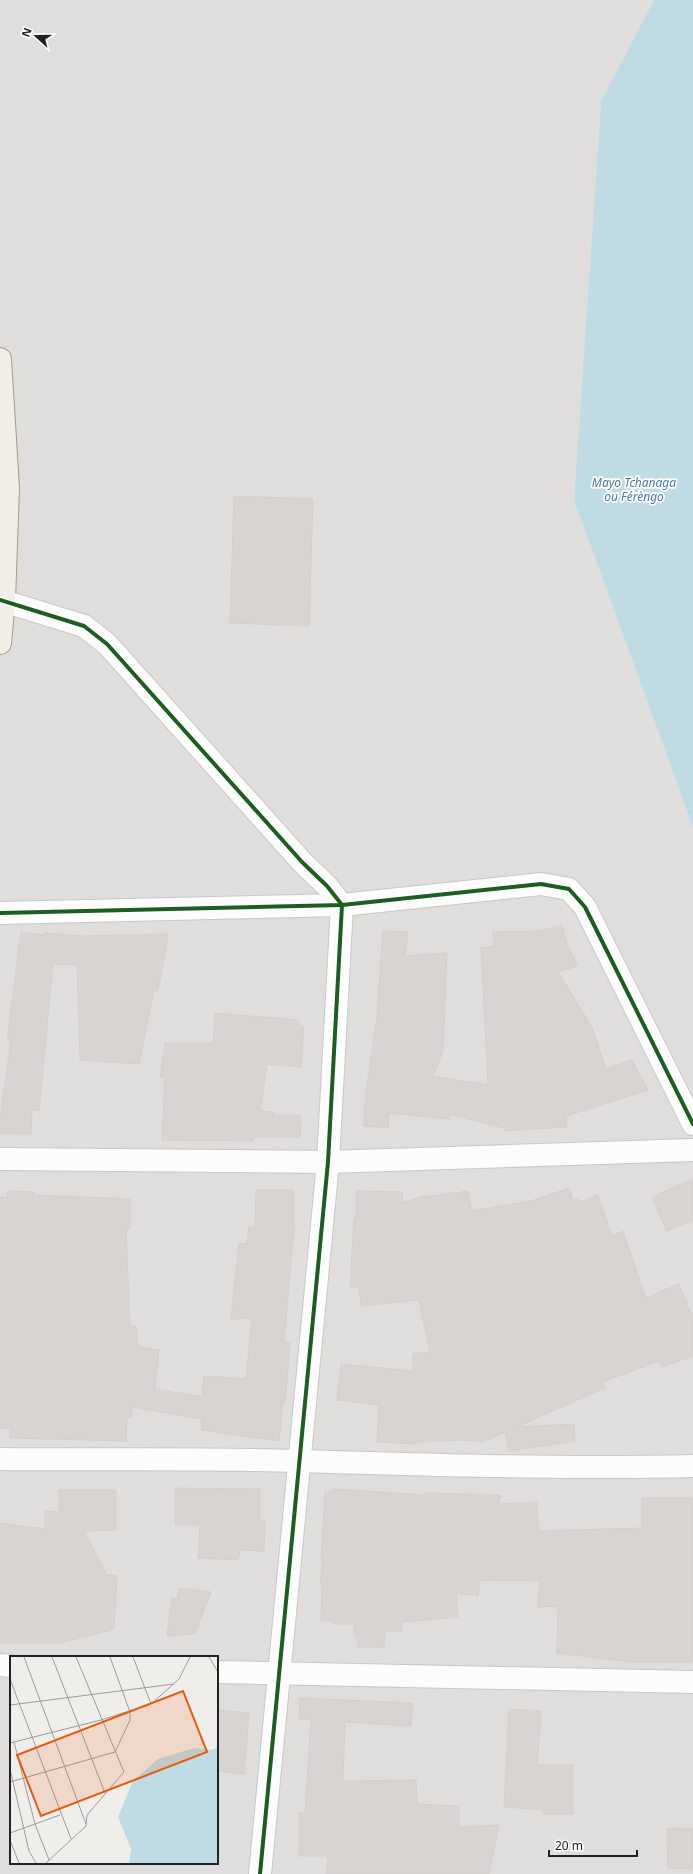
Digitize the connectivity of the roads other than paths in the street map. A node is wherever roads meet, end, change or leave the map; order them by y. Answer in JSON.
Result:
{"nodes":[{"id":1,"x":0,"y":362,"type":"edge"},
{"id":2,"x":2,"y":600,"type":"edge"},
{"id":3,"x":0,"y":643,"type":"edge"},
{"id":4,"x":342,"y":905,"type":"junction"},
{"id":5,"x":0,"y":913,"type":"edge"},
{"id":6,"x":693,"y":1124,"type":"edge"},
{"id":7,"x":693,"y":1150,"type":"edge"},
{"id":8,"x":0,"y":1159,"type":"edge"},
{"id":9,"x":328,"y":1162,"type":"junction"},
{"id":10,"x":0,"y":1459,"type":"edge"},
{"id":11,"x":298,"y":1461,"type":"junction"},
{"id":12,"x":693,"y":1466,"type":"edge"},
{"id":13,"x":218,"y":1672,"type":"edge"},
{"id":14,"x":279,"y":1674,"type":"junction"},
{"id":15,"x":693,"y":1682,"type":"edge"},
{"id":16,"x":260,"y":1874,"type":"edge"}],
"edges":[{"from":1,"to":2,"type":"main road"},
{"from":2,"to":3,"type":"main road"},
{"from":2,"to":4,"type":"street"},
{"from":4,"to":5,"type":"street"},
{"from":4,"to":6,"type":"street"},
{"from":4,"to":9,"type":"street"},
{"from":7,"to":9,"type":"street"},
{"from":8,"to":9,"type":"street"},
{"from":9,"to":11,"type":"street"},
{"from":10,"to":11,"type":"street"},
{"from":11,"to":12,"type":"street"},
{"from":11,"to":14,"type":"street"},
{"from":13,"to":14,"type":"street"},
{"from":14,"to":15,"type":"street"},
{"from":14,"to":16,"type":"street"}]}
